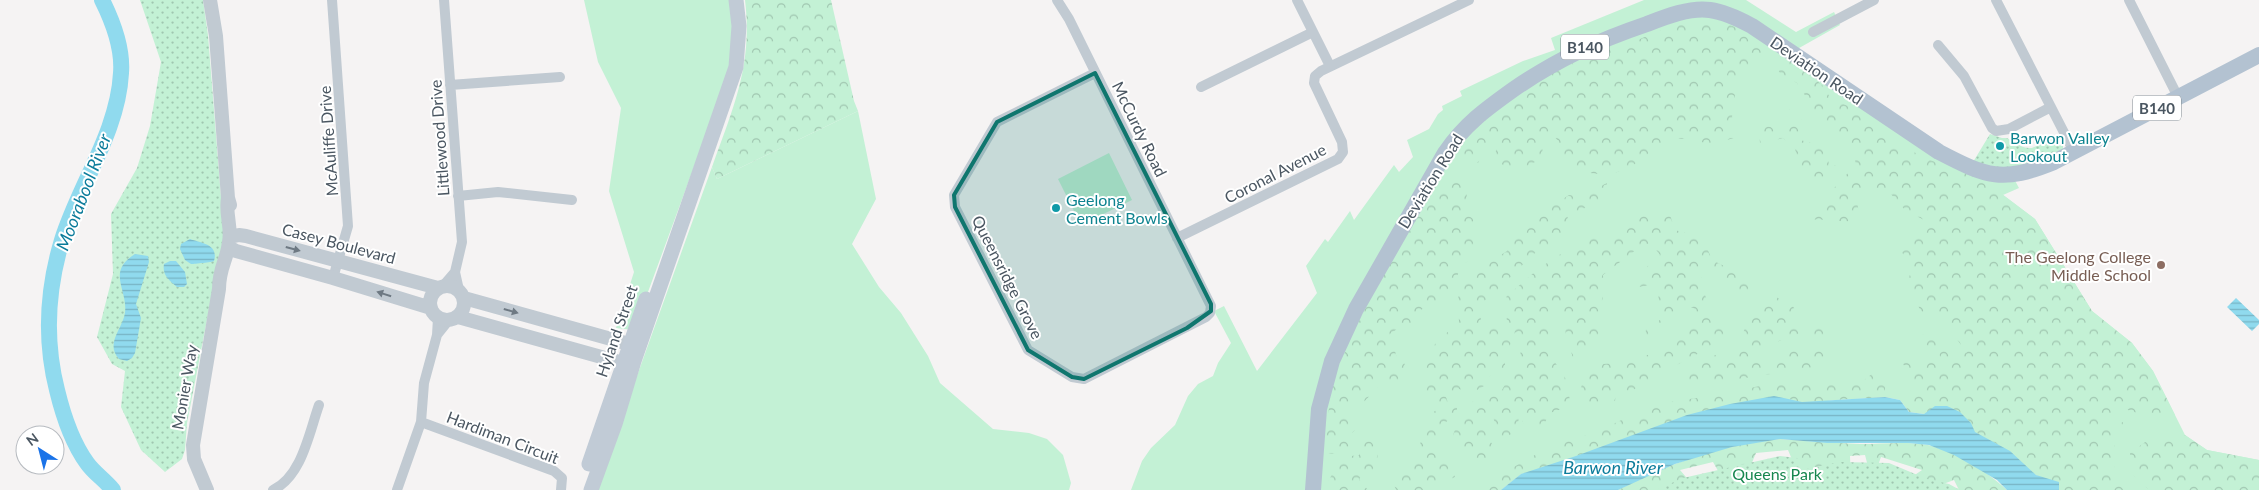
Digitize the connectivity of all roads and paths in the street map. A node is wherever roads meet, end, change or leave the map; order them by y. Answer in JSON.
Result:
{"nodes":[{"id":1,"x":210,"y":0,"type":"edge"},
{"id":2,"x":332,"y":0,"type":"edge"},
{"id":3,"x":444,"y":0,"type":"edge"},
{"id":4,"x":736,"y":0,"type":"edge"},
{"id":5,"x":1057,"y":0,"type":"edge"},
{"id":6,"x":1297,"y":0,"type":"edge"},
{"id":7,"x":1470,"y":0,"type":"edge"},
{"id":8,"x":1996,"y":0,"type":"edge"},
{"id":9,"x":2129,"y":0,"type":"edge"},
{"id":10,"x":1871,"y":1,"type":"edge"},
{"id":11,"x":1313,"y":32,"type":"junction"},
{"id":12,"x":1813,"y":32,"type":"dead end"},
{"id":13,"x":1938,"y":45,"type":"dead end"},
{"id":14,"x":2259,"y":55,"type":"edge"},
{"id":15,"x":1330,"y":66,"type":"junction"},
{"id":16,"x":1096,"y":73,"type":"junction"},
{"id":17,"x":560,"y":77,"type":"dead end"},
{"id":18,"x":450,"y":85,"type":"junction"},
{"id":19,"x":1201,"y":87,"type":"dead end"},
{"id":20,"x":2178,"y":97,"type":"junction"},
{"id":21,"x":2051,"y":107,"type":"junction"},
{"id":22,"x":2074,"y":152,"type":"junction"},
{"id":23,"x":693,"y":188,"type":"junction"},
{"id":24,"x":458,"y":196,"type":"junction"},
{"id":25,"x":572,"y":200,"type":"dead end"},
{"id":26,"x":1178,"y":238,"type":"junction"},
{"id":27,"x":233,"y":242,"type":"junction"},
{"id":28,"x":338,"y":262,"type":"junction"},
{"id":29,"x":455,"y":272,"type":"junction"},
{"id":30,"x":333,"y":278,"type":"junction"},
{"id":31,"x":440,"y":287,"type":"junction"},
{"id":32,"x":461,"y":294,"type":"junction"},
{"id":33,"x":1209,"y":300,"type":"joint"},
{"id":34,"x":444,"y":316,"type":"junction"},
{"id":35,"x":630,"y":355,"type":"junction"},
{"id":36,"x":319,"y":405,"type":"dead end"},
{"id":37,"x":421,"y":422,"type":"junction"},
{"id":38,"x":206,"y":490,"type":"edge"},
{"id":39,"x":274,"y":490,"type":"edge"},
{"id":40,"x":397,"y":490,"type":"edge"},
{"id":41,"x":561,"y":490,"type":"edge"},
{"id":42,"x":580,"y":490,"type":"edge"},
{"id":43,"x":591,"y":490,"type":"edge"},
{"id":44,"x":1313,"y":490,"type":"edge"}],
"edges":[{"from":1,"to":27,"type":"street"},
{"from":2,"to":28,"type":"street","name":"McAuliffe Drive"},
{"from":3,"to":18,"type":"street","name":"Littlewood Drive"},
{"from":4,"to":23,"type":"main road","name":"Hyland Street"},
{"from":5,"to":16,"type":"street","name":"McCurdy Road"},
{"from":6,"to":11,"type":"street"},
{"from":7,"to":15,"type":"street"},
{"from":8,"to":21,"type":"street"},
{"from":9,"to":20,"type":"street"},
{"from":10,"to":12,"type":"street"},
{"from":11,"to":15,"type":"street"},
{"from":11,"to":19,"type":"street"},
{"from":13,"to":21,"type":"street"},
{"from":14,"to":20,"type":"main road","number":"B140"},
{"from":15,"to":26,"type":"street","name":"Coronal Avenue"},
{"from":16,"to":26,"type":"street","name":"McCurdy Road"},
{"from":16,"to":33,"type":"street","name":"Queensridge Grove"},
{"from":17,"to":18,"type":"street"},
{"from":18,"to":24,"type":"street","name":"Littlewood Drive"},
{"from":20,"to":22,"type":"main road","number":"B140"},
{"from":21,"to":22,"type":"street"},
{"from":22,"to":44,"type":"main road","name":"Deviation Road","number":"B140"},
{"from":23,"to":35,"type":"main road","name":"Hyland Street"},
{"from":23,"to":35,"type":"main road","name":"Hyland Street"},
{"from":24,"to":25,"type":"street"},
{"from":24,"to":29,"type":"street","name":"Littlewood Drive"},
{"from":26,"to":33,"type":"street","name":"McCurdy Road"},
{"from":27,"to":28,"type":"street","name":"Casey Boulevard","one_way":true},
{"from":27,"to":30,"type":"street"},
{"from":27,"to":38,"type":"street","name":"Monier Way"},
{"from":28,"to":30,"type":"street","name":"McAuliffe Drive"},
{"from":28,"to":31,"type":"street","name":"Casey Boulevard"},
{"from":29,"to":31,"type":"street","name":"Littlewood Drive"},
{"from":29,"to":32,"type":"street","name":"Littlewood Drive"},
{"from":34,"to":30,"type":"street","one_way":true},
{"from":31,"to":32,"type":"street"},
{"from":31,"to":34,"type":"street"},
{"from":32,"to":34,"type":"street"},
{"from":32,"to":35,"type":"street","one_way":true},
{"from":34,"to":35,"type":"street"},
{"from":34,"to":37,"type":"street"},
{"from":35,"to":42,"type":"main road","name":"Hyland Street"},
{"from":35,"to":43,"type":"main road","name":"Hyland Street"},
{"from":36,"to":39,"type":"street"},
{"from":37,"to":40,"type":"street"},
{"from":37,"to":41,"type":"street","name":"Hardiman Circuit"}]}
